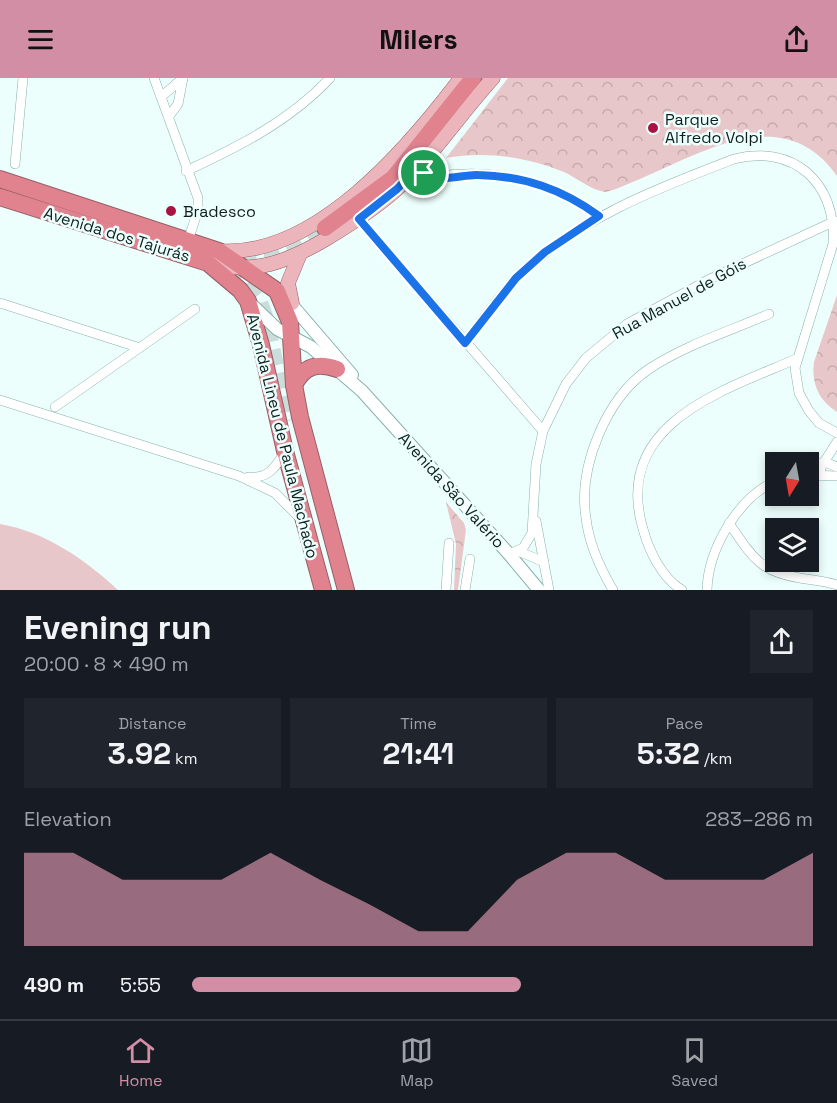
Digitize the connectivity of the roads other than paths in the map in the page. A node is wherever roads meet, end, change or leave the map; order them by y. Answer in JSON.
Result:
{"nodes":[{"id":1,"x":23,"y":78,"type":"edge"},
{"id":2,"x":154,"y":78,"type":"edge"},
{"id":3,"x":183,"y":78,"type":"edge"},
{"id":4,"x":330,"y":78,"type":"edge"},
{"id":5,"x":461,"y":78,"type":"edge"},
{"id":6,"x":473,"y":78,"type":"edge"},
{"id":7,"x":493,"y":78,"type":"edge"},
{"id":8,"x":161,"y":98,"type":"junction"},
{"id":9,"x":168,"y":116,"type":"junction"},
{"id":10,"x":15,"y":164,"type":"dead end"},
{"id":11,"x":420,"y":165,"type":"junction"},
{"id":12,"x":186,"y":171,"type":"junction"},
{"id":13,"x":434,"y":178,"type":"junction"},
{"id":14,"x":0,"y":180,"type":"edge"},
{"id":15,"x":397,"y":189,"type":"junction"},
{"id":16,"x":0,"y":197,"type":"edge"},
{"id":17,"x":599,"y":216,"type":"junction"},
{"id":18,"x":359,"y":219,"type":"junction"},
{"id":19,"x":835,"y":221,"type":"junction"},
{"id":20,"x":325,"y":228,"type":"tunnel mouth"},
{"id":21,"x":188,"y":241,"type":"junction"},
{"id":22,"x":268,"y":245,"type":"junction"},
{"id":23,"x":300,"y":254,"type":"junction"},
{"id":24,"x":213,"y":257,"type":"junction"},
{"id":25,"x":276,"y":264,"type":"junction"},
{"id":26,"x":240,"y":269,"type":"junction"},
{"id":27,"x":277,"y":291,"type":"junction"},
{"id":28,"x":248,"y":301,"type":"junction"},
{"id":29,"x":0,"y":303,"type":"edge"},
{"id":30,"x":292,"y":303,"type":"junction"},
{"id":31,"x":195,"y":309,"type":"dead end"},
{"id":32,"x":770,"y":314,"type":"dead end"},
{"id":33,"x":293,"y":338,"type":"junction"},
{"id":34,"x":465,"y":343,"type":"junction"},
{"id":35,"x":137,"y":347,"type":"junction"},
{"id":36,"x":796,"y":359,"type":"junction"},
{"id":37,"x":337,"y":369,"type":"junction"},
{"id":38,"x":268,"y":370,"type":"junction"},
{"id":39,"x":295,"y":389,"type":"junction"},
{"id":40,"x":362,"y":391,"type":"junction"},
{"id":41,"x":0,"y":400,"type":"edge"},
{"id":42,"x":55,"y":407,"type":"dead end"},
{"id":43,"x":288,"y":421,"type":"tunnel mouth"},
{"id":44,"x":543,"y":431,"type":"junction"},
{"id":45,"x":837,"y":433,"type":"edge"},
{"id":46,"x":837,"y":442,"type":"edge"},
{"id":47,"x":285,"y":451,"type":"junction"},
{"id":48,"x":825,"y":462,"type":"junction"},
{"id":49,"x":819,"y":463,"type":"edge"},
{"id":50,"x":836,"y":465,"type":"edge"},
{"id":51,"x":820,"y":475,"type":"joint"},
{"id":52,"x":239,"y":476,"type":"junction"},
{"id":53,"x":834,"y":476,"type":"edge"},
{"id":54,"x":765,"y":487,"type":"edge"},
{"id":55,"x":534,"y":516,"type":"junction"},
{"id":56,"x":303,"y":520,"type":"junction"},
{"id":57,"x":729,"y":523,"type":"junction"},
{"id":58,"x":449,"y":543,"type":"dead end"},
{"id":59,"x":514,"y":552,"type":"junction"},
{"id":60,"x":470,"y":559,"type":"dead end"},
{"id":61,"x":544,"y":562,"type":"junction"},
{"id":62,"x":837,"y":585,"type":"edge"},
{"id":63,"x":323,"y":590,"type":"edge"},
{"id":64,"x":334,"y":590,"type":"edge"},
{"id":65,"x":346,"y":590,"type":"edge"},
{"id":66,"x":446,"y":590,"type":"edge"},
{"id":67,"x":465,"y":590,"type":"edge"},
{"id":68,"x":538,"y":590,"type":"edge"},
{"id":69,"x":549,"y":590,"type":"edge"},
{"id":70,"x":613,"y":590,"type":"edge"},
{"id":71,"x":682,"y":590,"type":"edge"},
{"id":72,"x":707,"y":590,"type":"edge"}],
"edges":[{"from":1,"to":10,"type":"street"},
{"from":2,"to":8,"type":"street"},
{"from":3,"to":8,"type":"street"},
{"from":3,"to":9,"type":"street"},
{"from":4,"to":12,"type":"street"},
{"from":5,"to":22,"type":"main road"},
{"from":6,"to":20,"type":"highway"},
{"from":7,"to":11,"type":"main road"},
{"from":8,"to":9,"type":"street"},
{"from":9,"to":12,"type":"street"},
{"from":11,"to":13,"type":"street"},
{"from":11,"to":15,"type":"main road"},
{"from":12,"to":21,"type":"street"},
{"from":13,"to":15,"type":"street"},
{"from":13,"to":17,"type":"street"},
{"from":14,"to":21,"type":"highway","name":"Avenida dos Tajurás"},
{"from":15,"to":18,"type":"main road"},
{"from":16,"to":24,"type":"highway","name":"Avenida dos Tajurás"},
{"from":17,"to":19,"type":"street"},
{"from":17,"to":34,"type":"street"},
{"from":18,"to":23,"type":"main road"},
{"from":18,"to":34,"type":"street"},
{"from":19,"to":36,"type":"street"},
{"from":19,"to":44,"type":"street","name":"Rua Manuel de Góis"},
{"from":21,"to":24,"type":"highway","name":"Avenida dos Tajurás"},
{"from":22,"to":24,"type":"main road"},
{"from":22,"to":25,"type":"main road"},
{"from":23,"to":25,"type":"main road"},
{"from":23,"to":30,"type":"main road"},
{"from":24,"to":26,"type":"highway"},
{"from":24,"to":28,"type":"highway","name":"Avenida Lineu de Paula Machado"},
{"from":25,"to":26,"type":"main road"},
{"from":26,"to":27,"type":"highway"},
{"from":27,"to":30,"type":"main road","name":"Avenida São Valério"},
{"from":27,"to":33,"type":"highway","name":"Avenida Lineu de Paula Machado"},
{"from":28,"to":33,"type":"main road","name":"Avenida São Valério"},
{"from":28,"to":38,"type":"highway","name":"Avenida Lineu de Paula Machado"},
{"from":29,"to":35,"type":"street"},
{"from":30,"to":40,"type":"main road","name":"Avenida São Valério"},
{"from":31,"to":35,"type":"street"},
{"from":32,"to":70,"type":"street"},
{"from":33,"to":37,"type":"main road","name":"Avenida São Valério"},
{"from":33,"to":39,"type":"highway","name":"Avenida Lineu de Paula Machado"},
{"from":34,"to":44,"type":"street"},
{"from":35,"to":42,"type":"street"},
{"from":36,"to":45,"type":"street"},
{"from":36,"to":71,"type":"street"},
{"from":37,"to":39,"type":"highway"},
{"from":37,"to":40,"type":"main road","name":"Avenida São Valério"},
{"from":38,"to":39,"type":"highway"},
{"from":38,"to":47,"type":"highway","name":"Avenida Lineu de Paula Machado"},
{"from":39,"to":65,"type":"highway","name":"Avenida Lineu de Paula Machado"},
{"from":40,"to":59,"type":"main road","name":"Avenida São Valério"},
{"from":41,"to":52,"type":"street"},
{"from":43,"to":64,"type":"highway"},
{"from":44,"to":55,"type":"street","name":"Rua Manuel de Góis"},
{"from":46,"to":48,"type":"street"},
{"from":47,"to":52,"type":"street"},
{"from":47,"to":56,"type":"highway","name":"Avenida Lineu de Paula Machado"},
{"from":48,"to":49,"type":"street"},
{"from":48,"to":50,"type":"street"},
{"from":48,"to":51,"type":"street"},
{"from":50,"to":53,"type":"street"},
{"from":51,"to":53,"type":"street"},
{"from":52,"to":56,"type":"street"},
{"from":54,"to":57,"type":"street"},
{"from":55,"to":59,"type":"street","name":"Rua Manuel de Góis"},
{"from":55,"to":61,"type":"street","name":"Rua Manuel de Góis"},
{"from":56,"to":63,"type":"highway","name":"Avenida Lineu de Paula Machado"},
{"from":57,"to":62,"type":"street"},
{"from":57,"to":72,"type":"street"},
{"from":58,"to":66,"type":"street"},
{"from":59,"to":61,"type":"street"},
{"from":59,"to":68,"type":"main road","name":"Avenida São Valério"},
{"from":60,"to":67,"type":"street"},
{"from":61,"to":69,"type":"street","name":"Rua Manuel de Góis"}]}
